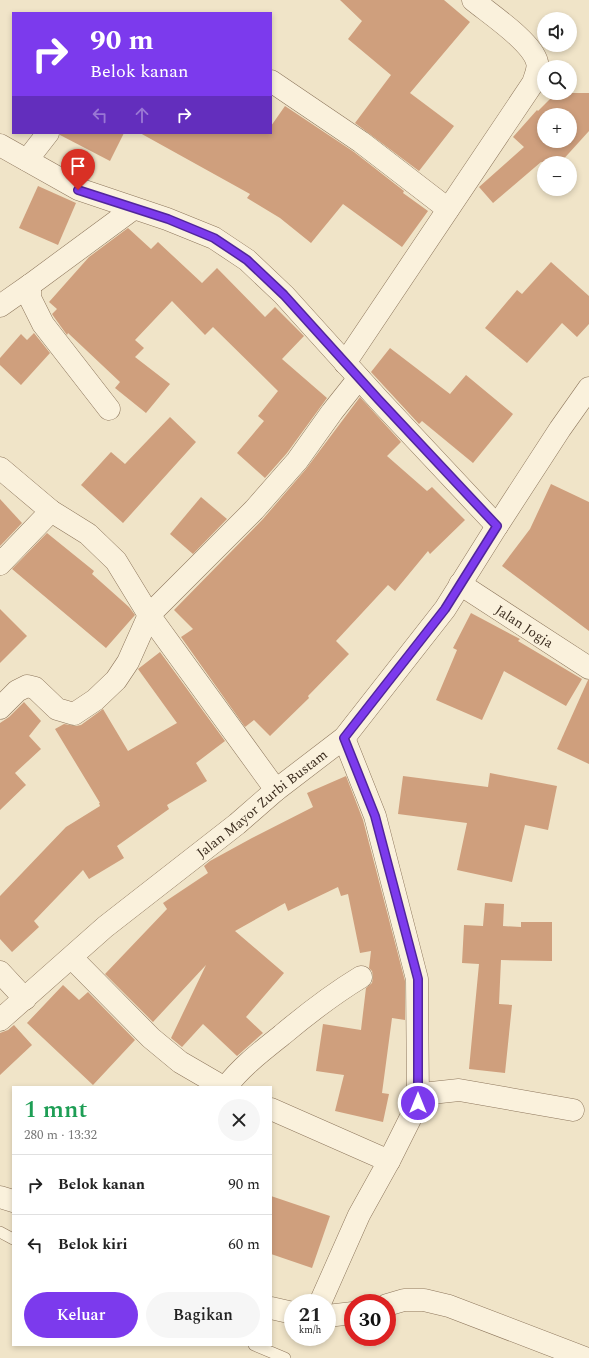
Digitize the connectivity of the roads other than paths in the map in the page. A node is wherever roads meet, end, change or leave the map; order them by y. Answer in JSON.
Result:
{"nodes":[{"id":1,"x":473,"y":0,"type":"edge"},
{"id":2,"x":272,"y":82,"type":"edge"},
{"id":3,"x":47,"y":134,"type":"edge"},
{"id":4,"x":0,"y":145,"type":"edge"},
{"id":5,"x":27,"y":160,"type":"junction"},
{"id":6,"x":133,"y":209,"type":"junction"},
{"id":7,"x":448,"y":209,"type":"junction"},
{"id":8,"x":30,"y":285,"type":"junction"},
{"id":9,"x":0,"y":306,"type":"edge"},
{"id":10,"x":352,"y":370,"type":"junction"},
{"id":11,"x":589,"y":388,"type":"edge"},
{"id":12,"x":109,"y":409,"type":"dead end"},
{"id":13,"x":0,"y":468,"type":"edge"},
{"id":14,"x":51,"y":511,"type":"junction"},
{"id":15,"x":497,"y":526,"type":"junction"},
{"id":16,"x":0,"y":564,"type":"edge"},
{"id":17,"x":460,"y":584,"type":"junction"},
{"id":18,"x":149,"y":615,"type":"junction"},
{"id":19,"x":589,"y":668,"type":"edge"},
{"id":20,"x":0,"y":708,"type":"edge"},
{"id":21,"x":344,"y":738,"type":"junction"},
{"id":22,"x":276,"y":790,"type":"junction"},
{"id":23,"x":72,"y":958,"type":"junction"},
{"id":24,"x":0,"y":972,"type":"edge"},
{"id":25,"x":361,"y":977,"type":"dead end"},
{"id":26,"x":25,"y":999,"type":"junction"},
{"id":27,"x":0,"y":1020,"type":"edge"},
{"id":28,"x":221,"y":1086,"type":"edge"},
{"id":29,"x":227,"y":1086,"type":"edge"},
{"id":30,"x":418,"y":1103,"type":"junction"},
{"id":31,"x":272,"y":1109,"type":"edge"},
{"id":32,"x":573,"y":1110,"type":"dead end"},
{"id":33,"x":389,"y":1160,"type":"junction"},
{"id":34,"x":0,"y":1197,"type":"edge"},
{"id":35,"x":12,"y":1201,"type":"edge"},
{"id":36,"x":0,"y":1232,"type":"edge"},
{"id":37,"x":12,"y":1238,"type":"edge"},
{"id":38,"x":324,"y":1294,"type":"edge"},
{"id":39,"x":396,"y":1302,"type":"edge"},
{"id":40,"x":272,"y":1308,"type":"edge"},
{"id":41,"x":284,"y":1311,"type":"edge"},
{"id":42,"x":256,"y":1346,"type":"edge"},
{"id":43,"x":285,"y":1358,"type":"edge"},
{"id":44,"x":585,"y":1358,"type":"edge"}],
"edges":[{"from":1,"to":7,"type":"street"},
{"from":2,"to":7,"type":"street"},
{"from":3,"to":5,"type":"street"},
{"from":4,"to":5,"type":"street"},
{"from":5,"to":6,"type":"street"},
{"from":6,"to":8,"type":"street"},
{"from":6,"to":10,"type":"street"},
{"from":7,"to":10,"type":"street"},
{"from":8,"to":9,"type":"street"},
{"from":8,"to":12,"type":"street"},
{"from":10,"to":15,"type":"street"},
{"from":10,"to":18,"type":"street"},
{"from":11,"to":15,"type":"street","name":"Jalan Mayor Zurbi Bustam"},
{"from":13,"to":14,"type":"street"},
{"from":14,"to":16,"type":"street"},
{"from":14,"to":18,"type":"street"},
{"from":15,"to":17,"type":"street","name":"Jalan Mayor Zurbi Bustam"},
{"from":17,"to":19,"type":"street","name":"Jalan Jogja"},
{"from":17,"to":21,"type":"street","name":"Jalan Mayor Zurbi Bustam"},
{"from":18,"to":20,"type":"street"},
{"from":18,"to":22,"type":"street"},
{"from":21,"to":22,"type":"street","name":"Jalan Mayor Zurbi Bustam"},
{"from":21,"to":30,"type":"street"},
{"from":22,"to":23,"type":"street","name":"Jalan Mayor Zurbi Bustam"},
{"from":23,"to":26,"type":"street","name":"Jalan Mayor Zurbi Bustam"},
{"from":23,"to":28,"type":"street"},
{"from":24,"to":26,"type":"street"},
{"from":25,"to":29,"type":"street"},
{"from":26,"to":27,"type":"street","name":"Jalan Mayor Zurbi Bustam"},
{"from":30,"to":32,"type":"street"},
{"from":30,"to":33,"type":"street"},
{"from":31,"to":33,"type":"street"},
{"from":33,"to":38,"type":"street"},
{"from":34,"to":35,"type":"street"},
{"from":36,"to":37,"type":"lane"},
{"from":39,"to":44,"type":"street"},
{"from":40,"to":41,"type":"street"},
{"from":42,"to":43,"type":"lane"}]}
